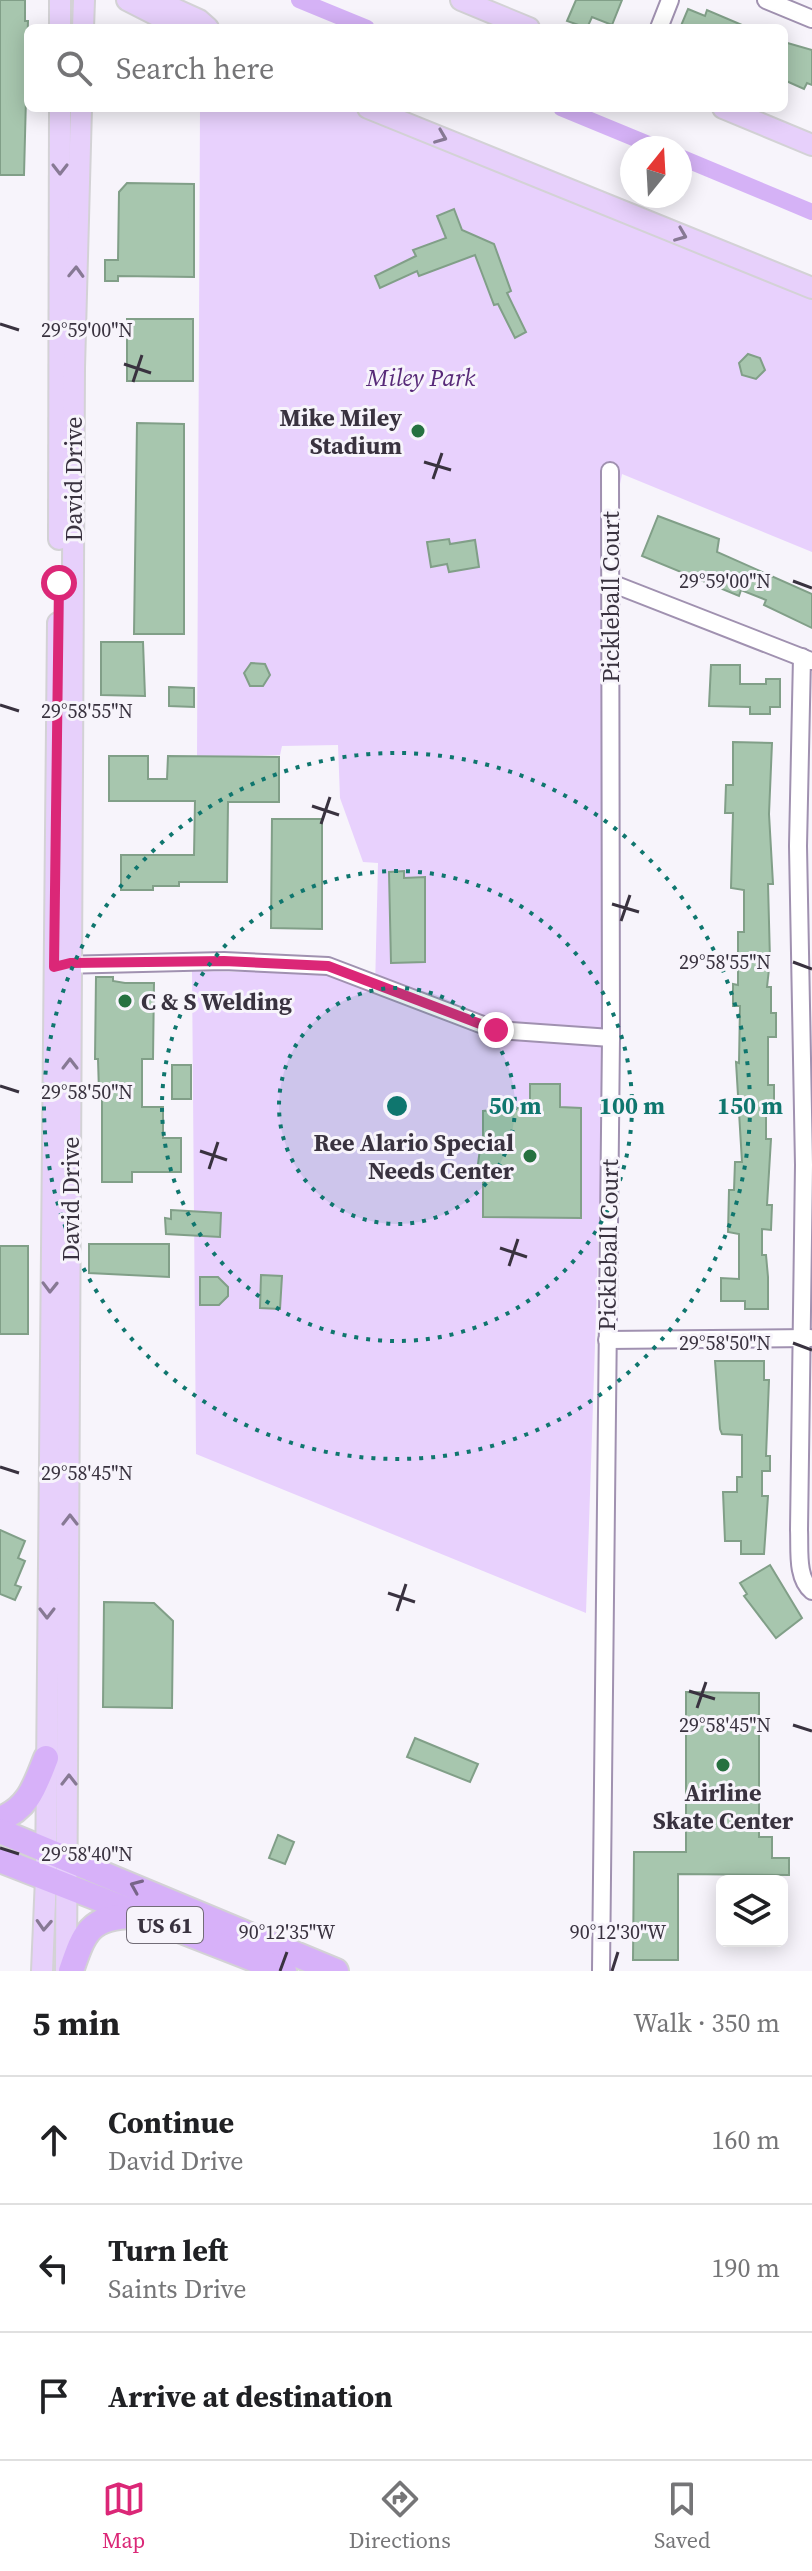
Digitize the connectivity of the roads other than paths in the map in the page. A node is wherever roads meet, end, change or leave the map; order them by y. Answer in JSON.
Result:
{"nodes":[{"id":1,"x":60,"y":0,"type":"edge"},
{"id":2,"x":84,"y":0,"type":"edge"},
{"id":3,"x":127,"y":0,"type":"edge"},
{"id":4,"x":155,"y":0,"type":"edge"},
{"id":5,"x":461,"y":0,"type":"edge"},
{"id":6,"x":670,"y":0,"type":"edge"},
{"id":7,"x":766,"y":0,"type":"edge"},
{"id":8,"x":812,"y":19,"type":"edge"},
{"id":9,"x":60,"y":24,"type":"edge"},
{"id":10,"x":83,"y":24,"type":"edge"},
{"id":11,"x":174,"y":24,"type":"edge"},
{"id":12,"x":204,"y":24,"type":"edge"},
{"id":13,"x":519,"y":24,"type":"edge"},
{"id":14,"x":661,"y":24,"type":"edge"},
{"id":15,"x":60,"y":112,"type":"edge"},
{"id":16,"x":81,"y":112,"type":"edge"},
{"id":17,"x":378,"y":112,"type":"edge"},
{"id":18,"x":733,"y":112,"type":"edge"},
{"id":19,"x":812,"y":145,"type":"edge"},
{"id":20,"x":68,"y":230,"type":"junction"},
{"id":21,"x":812,"y":288,"type":"edge"},
{"id":22,"x":610,"y":471,"type":"dead end"},
{"id":23,"x":611,"y":583,"type":"junction"},
{"id":24,"x":807,"y":660,"type":"edge"},
{"id":25,"x":62,"y":965,"type":"junction"},
{"id":26,"x":611,"y":1038,"type":"junction"},
{"id":27,"x":806,"y":1338,"type":"edge"},
{"id":28,"x":607,"y":1340,"type":"junction"},
{"id":29,"x":812,"y":1591,"type":"edge"},
{"id":30,"x":46,"y":1758,"type":"junction"},
{"id":31,"x":0,"y":1819,"type":"edge"},
{"id":32,"x":0,"y":1831,"type":"edge"},
{"id":33,"x":58,"y":1854,"type":"junction"},
{"id":34,"x":0,"y":1860,"type":"edge"},
{"id":35,"x":57,"y":1883,"type":"junction"},
{"id":36,"x":141,"y":1916,"type":"junction"},
{"id":37,"x":42,"y":1971,"type":"edge"},
{"id":38,"x":68,"y":1971,"type":"edge"},
{"id":39,"x":284,"y":1971,"type":"edge"},
{"id":40,"x":336,"y":1971,"type":"edge"},
{"id":41,"x":601,"y":1971,"type":"edge"}],
"edges":[{"from":1,"to":9,"type":"main road"},
{"from":2,"to":10,"type":"main road"},
{"from":3,"to":11,"type":"main road"},
{"from":4,"to":12,"type":"main road"},
{"from":5,"to":13,"type":"main road"},
{"from":6,"to":14,"type":"street"},
{"from":7,"to":8,"type":"street"},
{"from":15,"to":20,"type":"main road","name":"David Drive","one_way":true},
{"from":16,"to":20,"type":"main road","name":"David Drive"},
{"from":17,"to":21,"type":"main road","one_way":true},
{"from":18,"to":19,"type":"main road"},
{"from":20,"to":25,"type":"main road","name":"David Drive"},
{"from":22,"to":23,"type":"street","name":"Pickleball Court"},
{"from":23,"to":24,"type":"street"},
{"from":23,"to":26,"type":"street","name":"Pickleball Court"},
{"from":24,"to":27,"type":"street"},
{"from":25,"to":26,"type":"street"},
{"from":25,"to":30,"type":"main road","name":"David Drive","one_way":true},
{"from":33,"to":25,"type":"main road","name":"David Drive","one_way":true},
{"from":26,"to":28,"type":"street","name":"Pickleball Court"},
{"from":27,"to":28,"type":"street"},
{"from":27,"to":29,"type":"street"},
{"from":28,"to":41,"type":"street","name":"Pickleball Court"},
{"from":30,"to":31,"type":"highway"},
{"from":30,"to":33,"type":"main road","name":"David Drive"},
{"from":32,"to":33,"type":"highway","number":"US 61"},
{"from":33,"to":35,"type":"main road"},
{"from":40,"to":33,"type":"highway","number":"US 61","one_way":true},
{"from":34,"to":35,"type":"highway","number":"US 61"},
{"from":35,"to":36,"type":"highway","number":"US 61"},
{"from":35,"to":37,"type":"main road","one_way":true},
{"from":35,"to":38,"type":"main road"},
{"from":36,"to":38,"type":"highway"},
{"from":36,"to":39,"type":"highway","number":"US 61"}]}
